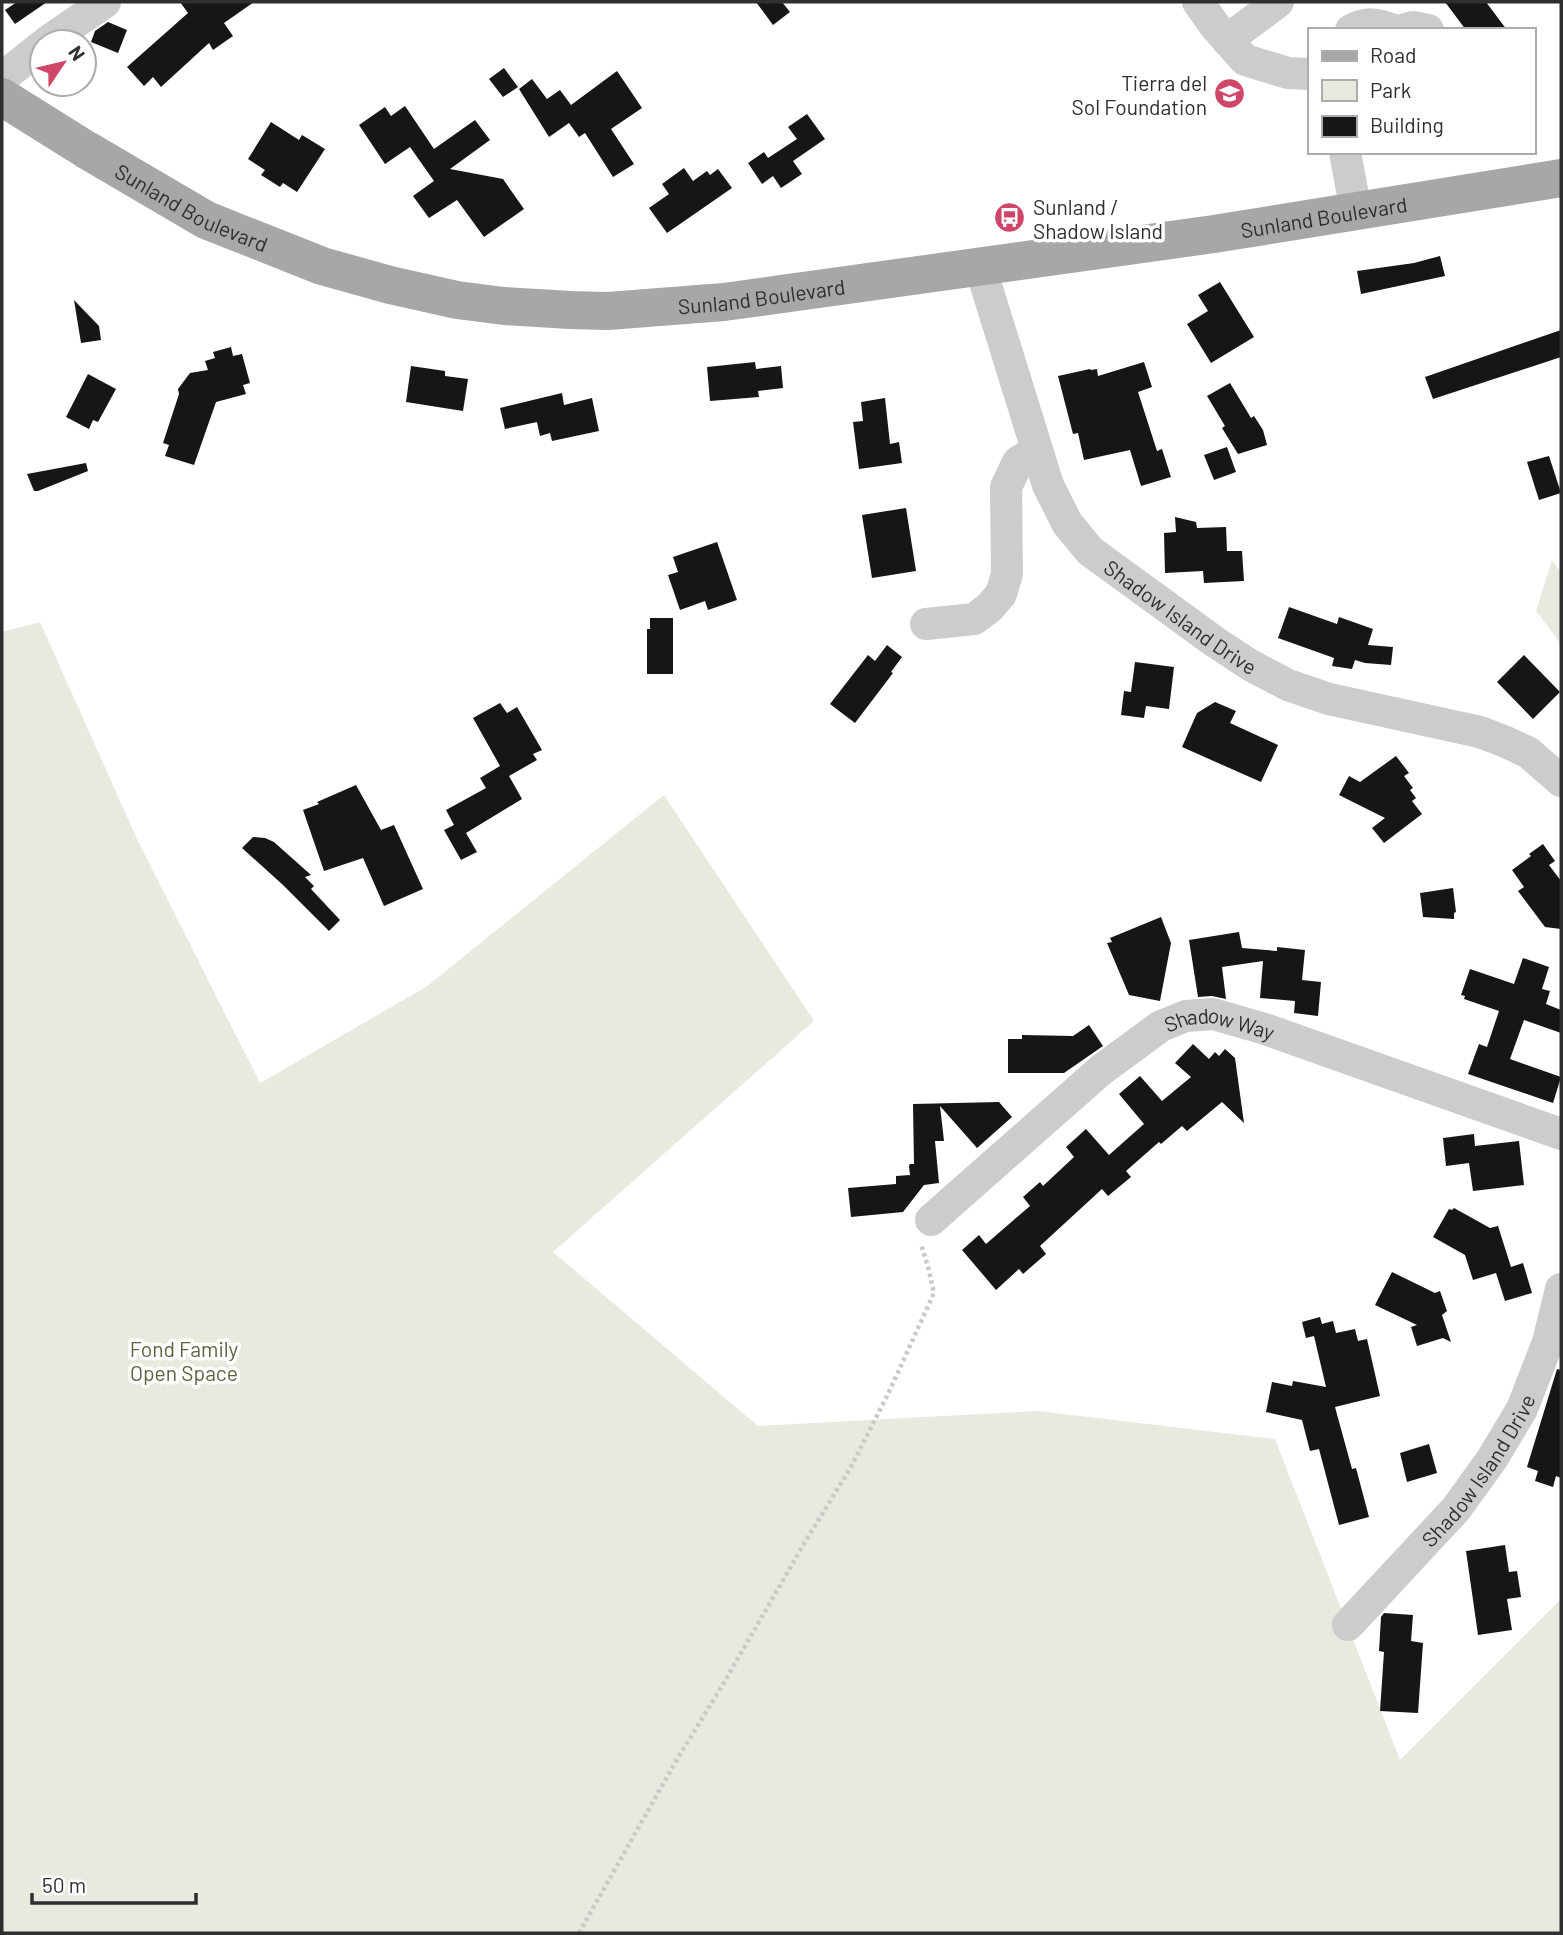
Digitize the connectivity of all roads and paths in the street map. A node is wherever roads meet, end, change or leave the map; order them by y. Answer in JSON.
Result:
{"nodes":[{"id":1,"x":105,"y":2,"type":"edge"},
{"id":2,"x":1198,"y":2,"type":"edge"},
{"id":3,"x":1278,"y":2,"type":"edge"},
{"id":4,"x":67,"y":28,"type":"edge"},
{"id":5,"x":1357,"y":28,"type":"edge"},
{"id":6,"x":1389,"y":28,"type":"edge"},
{"id":7,"x":1227,"y":40,"type":"junction"},
{"id":8,"x":28,"y":57,"type":"edge"},
{"id":9,"x":1308,"y":74,"type":"edge"},
{"id":10,"x":2,"y":78,"type":"edge"},
{"id":11,"x":2,"y":97,"type":"edge"},
{"id":12,"x":1345,"y":154,"type":"edge"},
{"id":13,"x":1561,"y":178,"type":"edge"},
{"id":14,"x":1356,"y":212,"type":"junction"},
{"id":15,"x":980,"y":266,"type":"junction"},
{"id":16,"x":1037,"y":450,"type":"junction"},
{"id":17,"x":926,"y":624,"type":"dead end"},
{"id":18,"x":1561,"y":781,"type":"edge"},
{"id":19,"x":1561,"y":1134,"type":"edge"},
{"id":20,"x":930,"y":1220,"type":"joint"},
{"id":21,"x":1561,"y":1289,"type":"edge"},
{"id":22,"x":1348,"y":1625,"type":"dead end"},
{"id":23,"x":579,"y":1933,"type":"edge"}],
"edges":[{"from":1,"to":4,"type":"street"},
{"from":2,"to":7,"type":"street"},
{"from":3,"to":7,"type":"street"},
{"from":5,"to":6,"type":"street"},
{"from":7,"to":9,"type":"street"},
{"from":8,"to":10,"type":"street"},
{"from":11,"to":15,"type":"main road","name":"Sunland Boulevard"},
{"from":12,"to":14,"type":"street"},
{"from":13,"to":14,"type":"main road","name":"Sunland Boulevard"},
{"from":14,"to":15,"type":"main road","name":"Sunland Boulevard"},
{"from":15,"to":16,"type":"street","name":"Shadow Island Drive"},
{"from":16,"to":17,"type":"street"},
{"from":16,"to":18,"type":"street","name":"Shadow Island Drive"},
{"from":19,"to":20,"type":"street","name":"Shadow Way"},
{"from":20,"to":23,"type":"path"},
{"from":21,"to":22,"type":"street","name":"Shadow Island Drive"}]}
